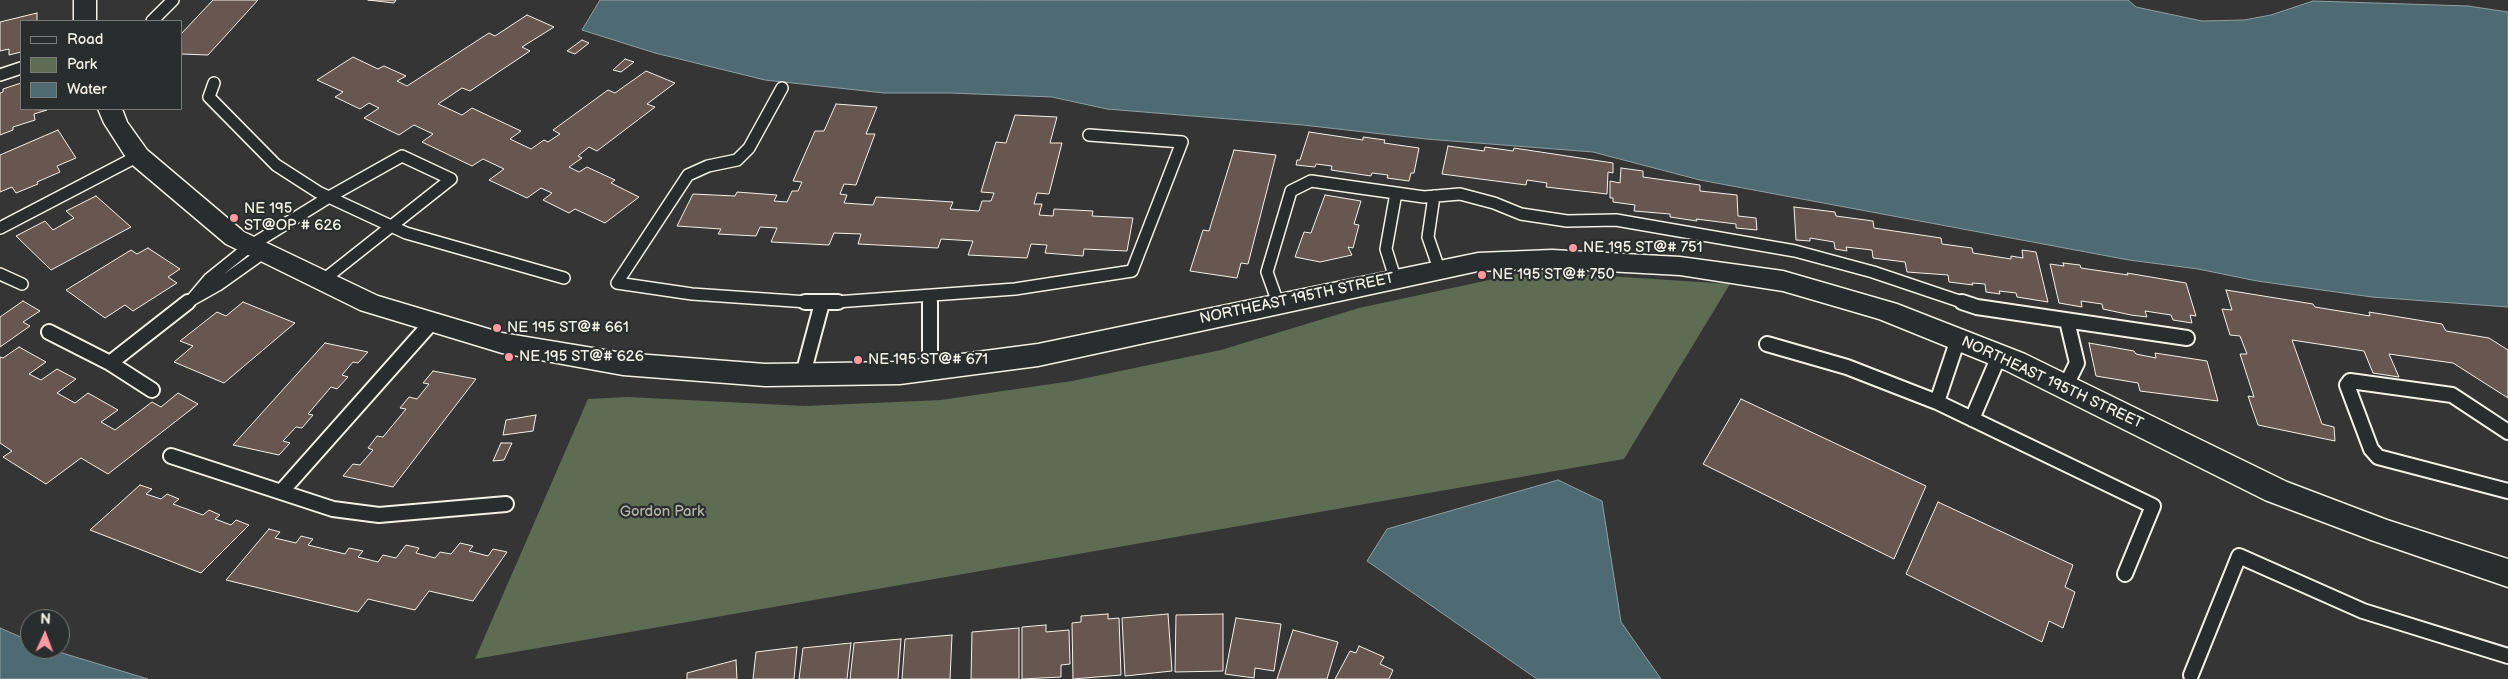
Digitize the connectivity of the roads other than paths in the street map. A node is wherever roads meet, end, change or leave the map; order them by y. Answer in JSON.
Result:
{"nodes":[{"id":1,"x":84,"y":0,"type":"edge"},
{"id":2,"x":172,"y":0,"type":"edge"},
{"id":3,"x":85,"y":20,"type":"edge"},
{"id":4,"x":153,"y":20,"type":"edge"},
{"id":5,"x":20,"y":68,"type":"edge"},
{"id":6,"x":0,"y":75,"type":"edge"},
{"id":7,"x":214,"y":83,"type":"dead end"},
{"id":8,"x":782,"y":88,"type":"dead end"},
{"id":9,"x":110,"y":110,"type":"edge"},
{"id":10,"x":1089,"y":135,"type":"dead end"},
{"id":11,"x":138,"y":156,"type":"junction"},
{"id":12,"x":1396,"y":193,"type":"junction"},
{"id":13,"x":1434,"y":196,"type":"junction"},
{"id":14,"x":329,"y":197,"type":"junction"},
{"id":15,"x":392,"y":226,"type":"junction"},
{"id":16,"x":0,"y":228,"type":"edge"},
{"id":17,"x":257,"y":249,"type":"junction"},
{"id":18,"x":1439,"y":270,"type":"junction"},
{"id":19,"x":0,"y":274,"type":"edge"},
{"id":20,"x":564,"y":278,"type":"dead end"},
{"id":21,"x":1395,"y":278,"type":"junction"},
{"id":22,"x":322,"y":281,"type":"junction"},
{"id":23,"x":22,"y":284,"type":"dead end"},
{"id":24,"x":930,"y":297,"type":"junction"},
{"id":25,"x":822,"y":303,"type":"junction"},
{"id":26,"x":1278,"y":303,"type":"junction"},
{"id":27,"x":2067,"y":320,"type":"junction"},
{"id":28,"x":432,"y":322,"type":"junction"},
{"id":29,"x":50,"y":332,"type":"dead end"},
{"id":30,"x":2187,"y":338,"type":"dead end"},
{"id":31,"x":1958,"y":340,"type":"junction"},
{"id":32,"x":1767,"y":344,"type":"dead end"},
{"id":33,"x":1999,"y":356,"type":"junction"},
{"id":34,"x":110,"y":363,"type":"junction"},
{"id":35,"x":930,"y":369,"type":"junction"},
{"id":36,"x":803,"y":374,"type":"junction"},
{"id":37,"x":2065,"y":387,"type":"junction"},
{"id":38,"x":152,"y":390,"type":"dead end"},
{"id":39,"x":1937,"y":402,"type":"junction"},
{"id":40,"x":1972,"y":419,"type":"junction"},
{"id":41,"x":2508,"y":432,"type":"edge"},
{"id":42,"x":171,"y":456,"type":"dead end"},
{"id":43,"x":2508,"y":491,"type":"edge"},
{"id":44,"x":281,"y":492,"type":"junction"},
{"id":45,"x":506,"y":504,"type":"dead end"},
{"id":46,"x":2508,"y":573,"type":"edge"},
{"id":47,"x":2125,"y":574,"type":"dead end"},
{"id":48,"x":2508,"y":656,"type":"edge"},
{"id":49,"x":2192,"y":675,"type":"dead end"}],
"edges":[{"from":1,"to":3,"type":"street"},
{"from":2,"to":4,"type":"lane"},
{"from":5,"to":6,"type":"lane"},
{"from":7,"to":14,"type":"lane"},
{"from":8,"to":25,"type":"lane"},
{"from":9,"to":11,"type":"street","name":"NORTHEAST 195TH STREET"},
{"from":10,"to":24,"type":"lane"},
{"from":11,"to":16,"type":"lane"},
{"from":11,"to":17,"type":"street","name":"NORTHEAST 195TH STREET"},
{"from":12,"to":13,"type":"lane"},
{"from":12,"to":21,"type":"lane"},
{"from":12,"to":26,"type":"lane"},
{"from":13,"to":18,"type":"lane"},
{"from":13,"to":27,"type":"lane"},
{"from":14,"to":15,"type":"lane"},
{"from":14,"to":15,"type":"lane"},
{"from":14,"to":17,"type":"lane"},
{"from":15,"to":20,"type":"lane"},
{"from":15,"to":22,"type":"lane"},
{"from":17,"to":22,"type":"street","name":"NORTHEAST 195TH STREET"},
{"from":17,"to":34,"type":"lane"},
{"from":18,"to":21,"type":"street","name":"NORTHEAST 195TH STREET"},
{"from":18,"to":31,"type":"street","name":"NORTHEAST 195TH STREET"},
{"from":19,"to":23,"type":"lane"},
{"from":21,"to":26,"type":"street","name":"NORTHEAST 195TH STREET"},
{"from":22,"to":28,"type":"street","name":"NORTHEAST 195TH STREET"},
{"from":24,"to":25,"type":"lane"},
{"from":24,"to":35,"type":"lane"},
{"from":25,"to":36,"type":"lane"},
{"from":26,"to":35,"type":"street","name":"NORTHEAST 195TH STREET"},
{"from":27,"to":30,"type":"lane"},
{"from":27,"to":37,"type":"lane"},
{"from":28,"to":36,"type":"street","name":"NORTHEAST 195TH STREET"},
{"from":28,"to":44,"type":"lane"},
{"from":29,"to":34,"type":"lane"},
{"from":31,"to":33,"type":"street","name":"NORTHEAST 195TH STREET"},
{"from":31,"to":39,"type":"lane"},
{"from":32,"to":39,"type":"lane"},
{"from":33,"to":37,"type":"street","name":"NORTHEAST 195TH STREET"},
{"from":33,"to":40,"type":"lane"},
{"from":34,"to":38,"type":"lane"},
{"from":35,"to":36,"type":"street","name":"NORTHEAST 195TH STREET"},
{"from":37,"to":46,"type":"street","name":"NORTHEAST 195TH STREET"},
{"from":39,"to":40,"type":"lane"},
{"from":40,"to":47,"type":"lane"},
{"from":41,"to":43,"type":"lane"},
{"from":42,"to":44,"type":"lane"},
{"from":44,"to":45,"type":"lane"},
{"from":48,"to":49,"type":"lane"}]}
